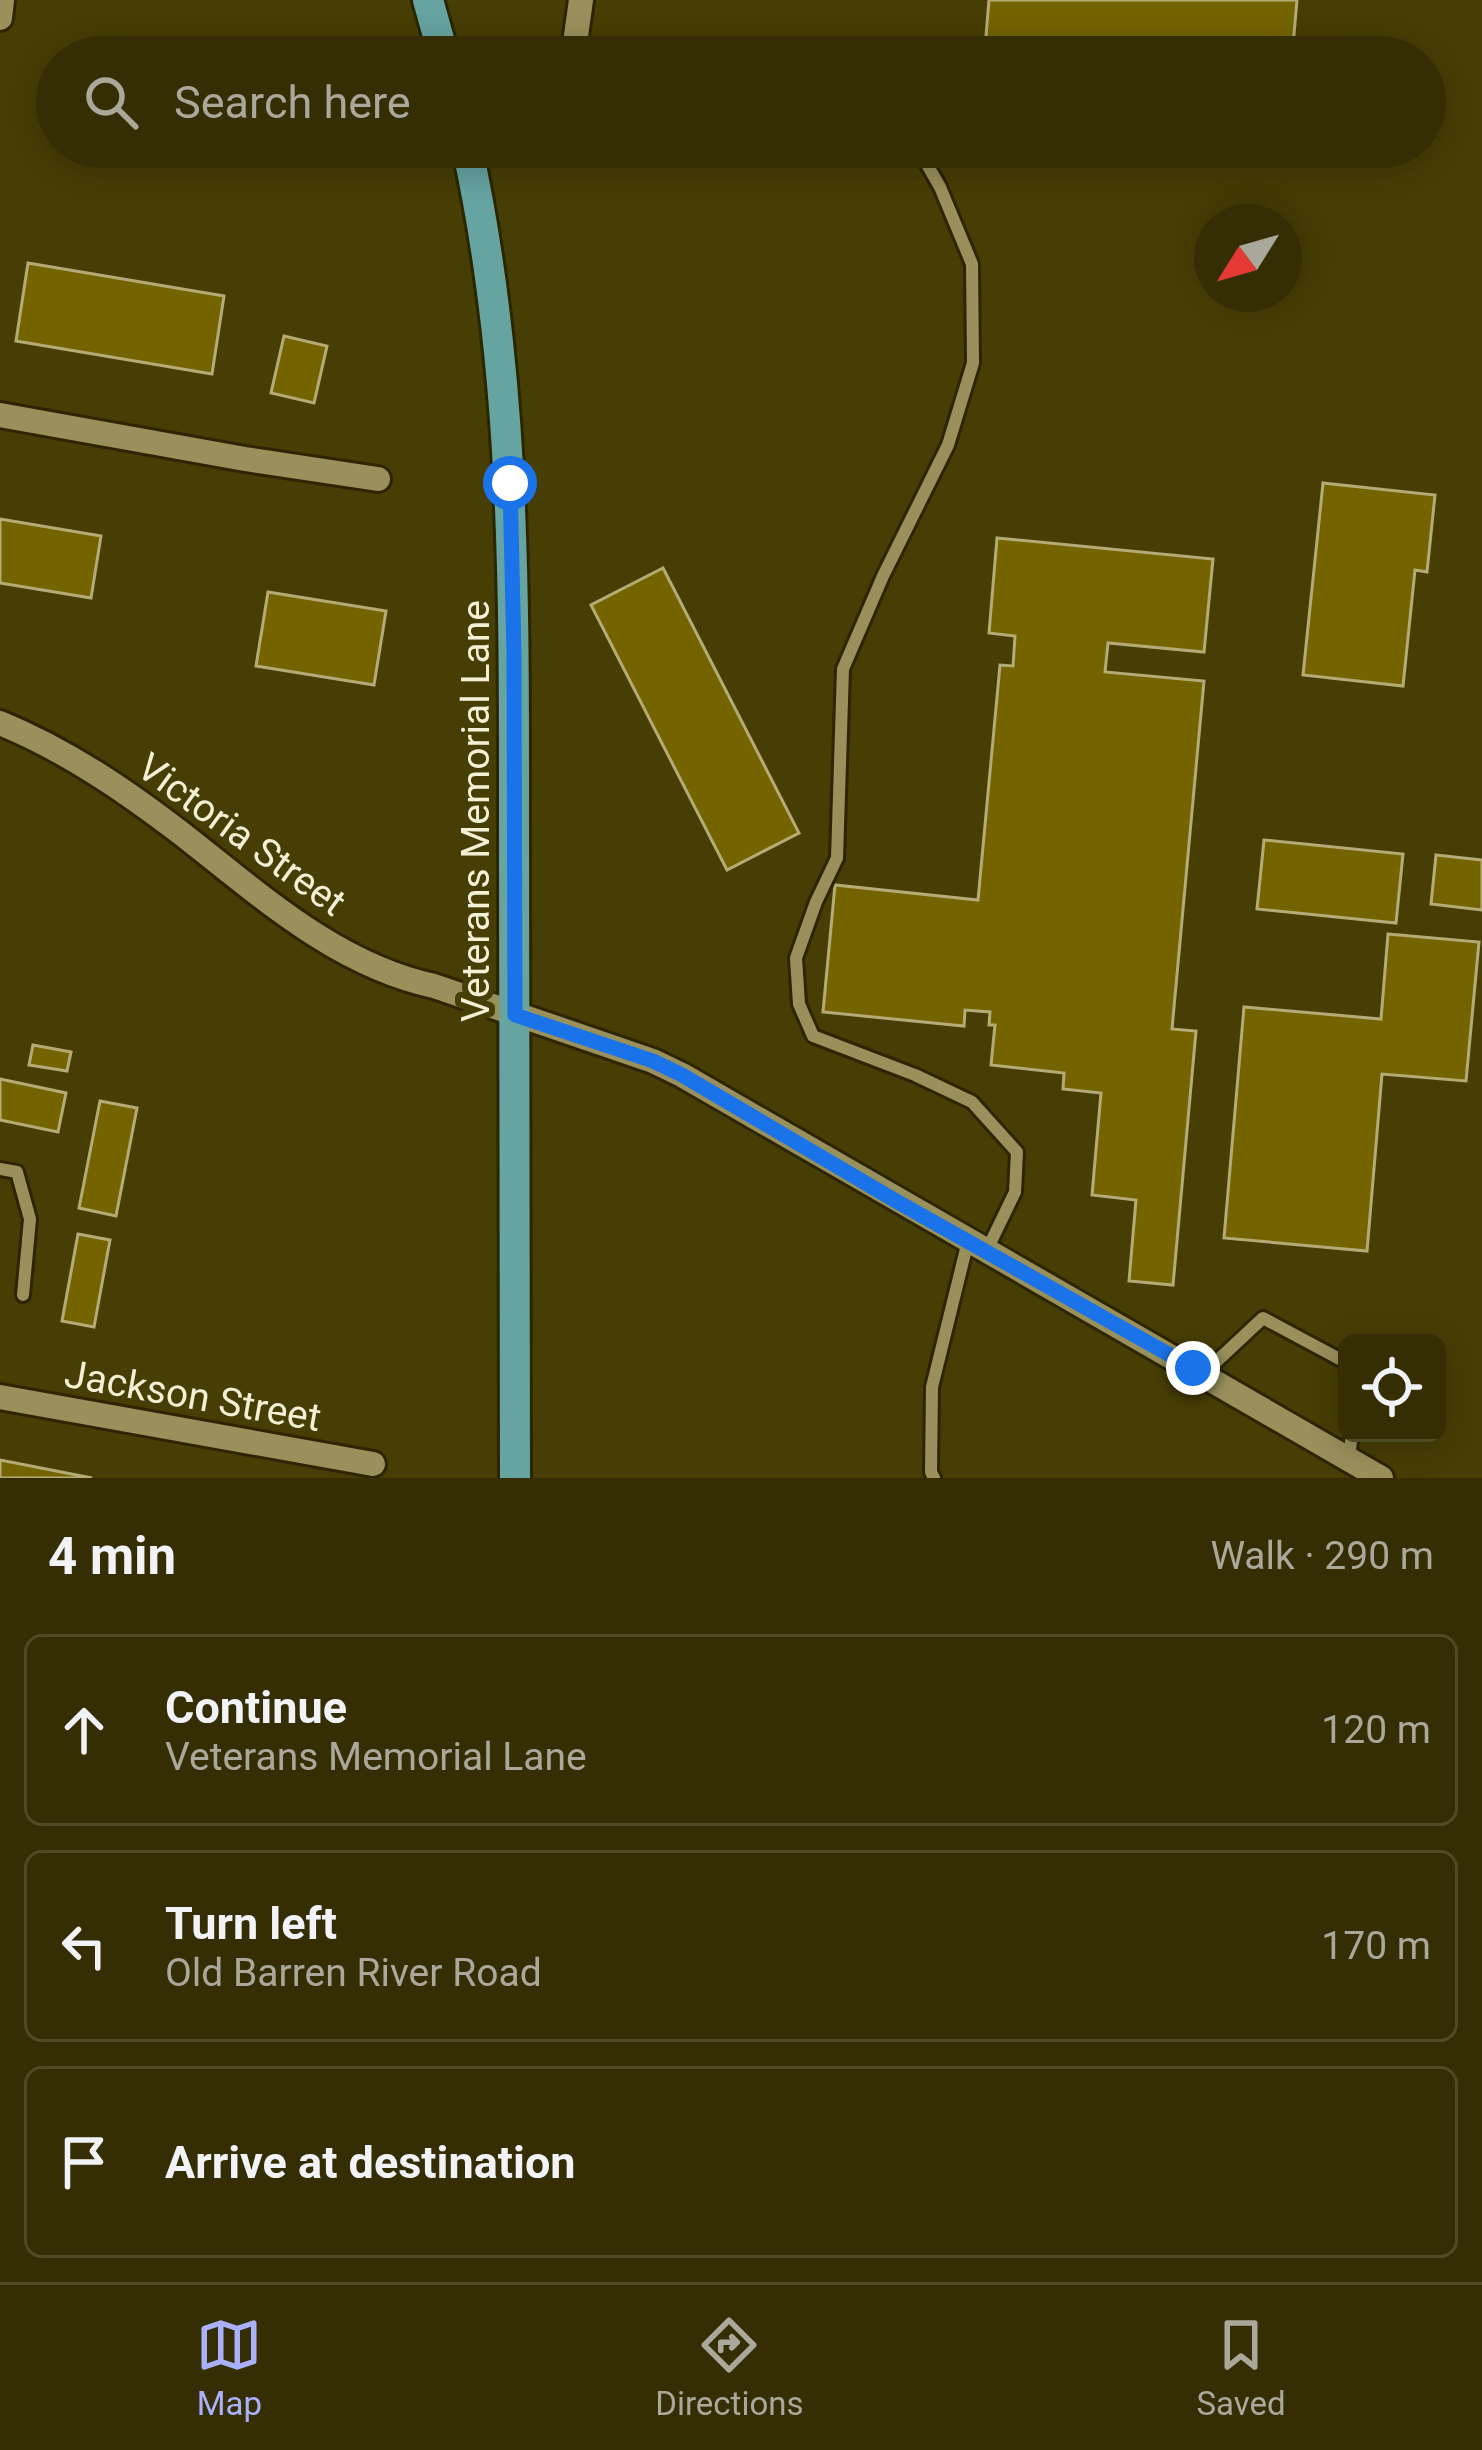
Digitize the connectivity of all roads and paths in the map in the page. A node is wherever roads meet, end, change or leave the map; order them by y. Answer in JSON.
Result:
{"nodes":[{"id":1,"x":2,"y":0,"type":"edge"},
{"id":2,"x":428,"y":0,"type":"edge"},
{"id":3,"x":581,"y":0,"type":"edge"},
{"id":4,"x":0,"y":18,"type":"edge"},
{"id":5,"x":439,"y":36,"type":"edge"},
{"id":6,"x":576,"y":36,"type":"edge"},
{"id":7,"x":471,"y":168,"type":"edge"},
{"id":8,"x":929,"y":168,"type":"edge"},
{"id":9,"x":0,"y":415,"type":"edge"},
{"id":10,"x":378,"y":479,"type":"dead end"},
{"id":11,"x":0,"y":723,"type":"edge"},
{"id":12,"x":515,"y":1015,"type":"junction"},
{"id":13,"x":0,"y":1168,"type":"edge"},
{"id":14,"x":977,"y":1246,"type":"junction"},
{"id":15,"x":23,"y":1295,"type":"dead end"},
{"id":16,"x":1338,"y":1358,"type":"edge"},
{"id":17,"x":1203,"y":1374,"type":"junction"},
{"id":18,"x":0,"y":1397,"type":"edge"},
{"id":19,"x":1351,"y":1442,"type":"edge"},
{"id":20,"x":1349,"y":1459,"type":"junction"},
{"id":21,"x":372,"y":1471,"type":"edge"},
{"id":22,"x":515,"y":1478,"type":"edge"},
{"id":23,"x":934,"y":1478,"type":"edge"},
{"id":24,"x":1381,"y":1478,"type":"edge"}],
"edges":[{"from":1,"to":4,"type":"street"},
{"from":2,"to":5,"type":"main road"},
{"from":3,"to":6,"type":"street"},
{"from":7,"to":12,"type":"main road","name":"Veterans Memorial Lane"},
{"from":8,"to":14,"type":"lane"},
{"from":9,"to":10,"type":"street"},
{"from":11,"to":12,"type":"street","name":"Victoria Street"},
{"from":12,"to":14,"type":"street","name":"Victoria Street"},
{"from":12,"to":22,"type":"main road","name":"Veterans Memorial Lane"},
{"from":13,"to":15,"type":"lane"},
{"from":14,"to":17,"type":"street","name":"Victoria Street"},
{"from":14,"to":23,"type":"lane"},
{"from":16,"to":17,"type":"lane"},
{"from":17,"to":20,"type":"street","name":"Victoria Street"},
{"from":18,"to":21,"type":"street","name":"Jackson Street"},
{"from":19,"to":20,"type":"lane"},
{"from":20,"to":24,"type":"street","name":"Victoria Street"}]}
